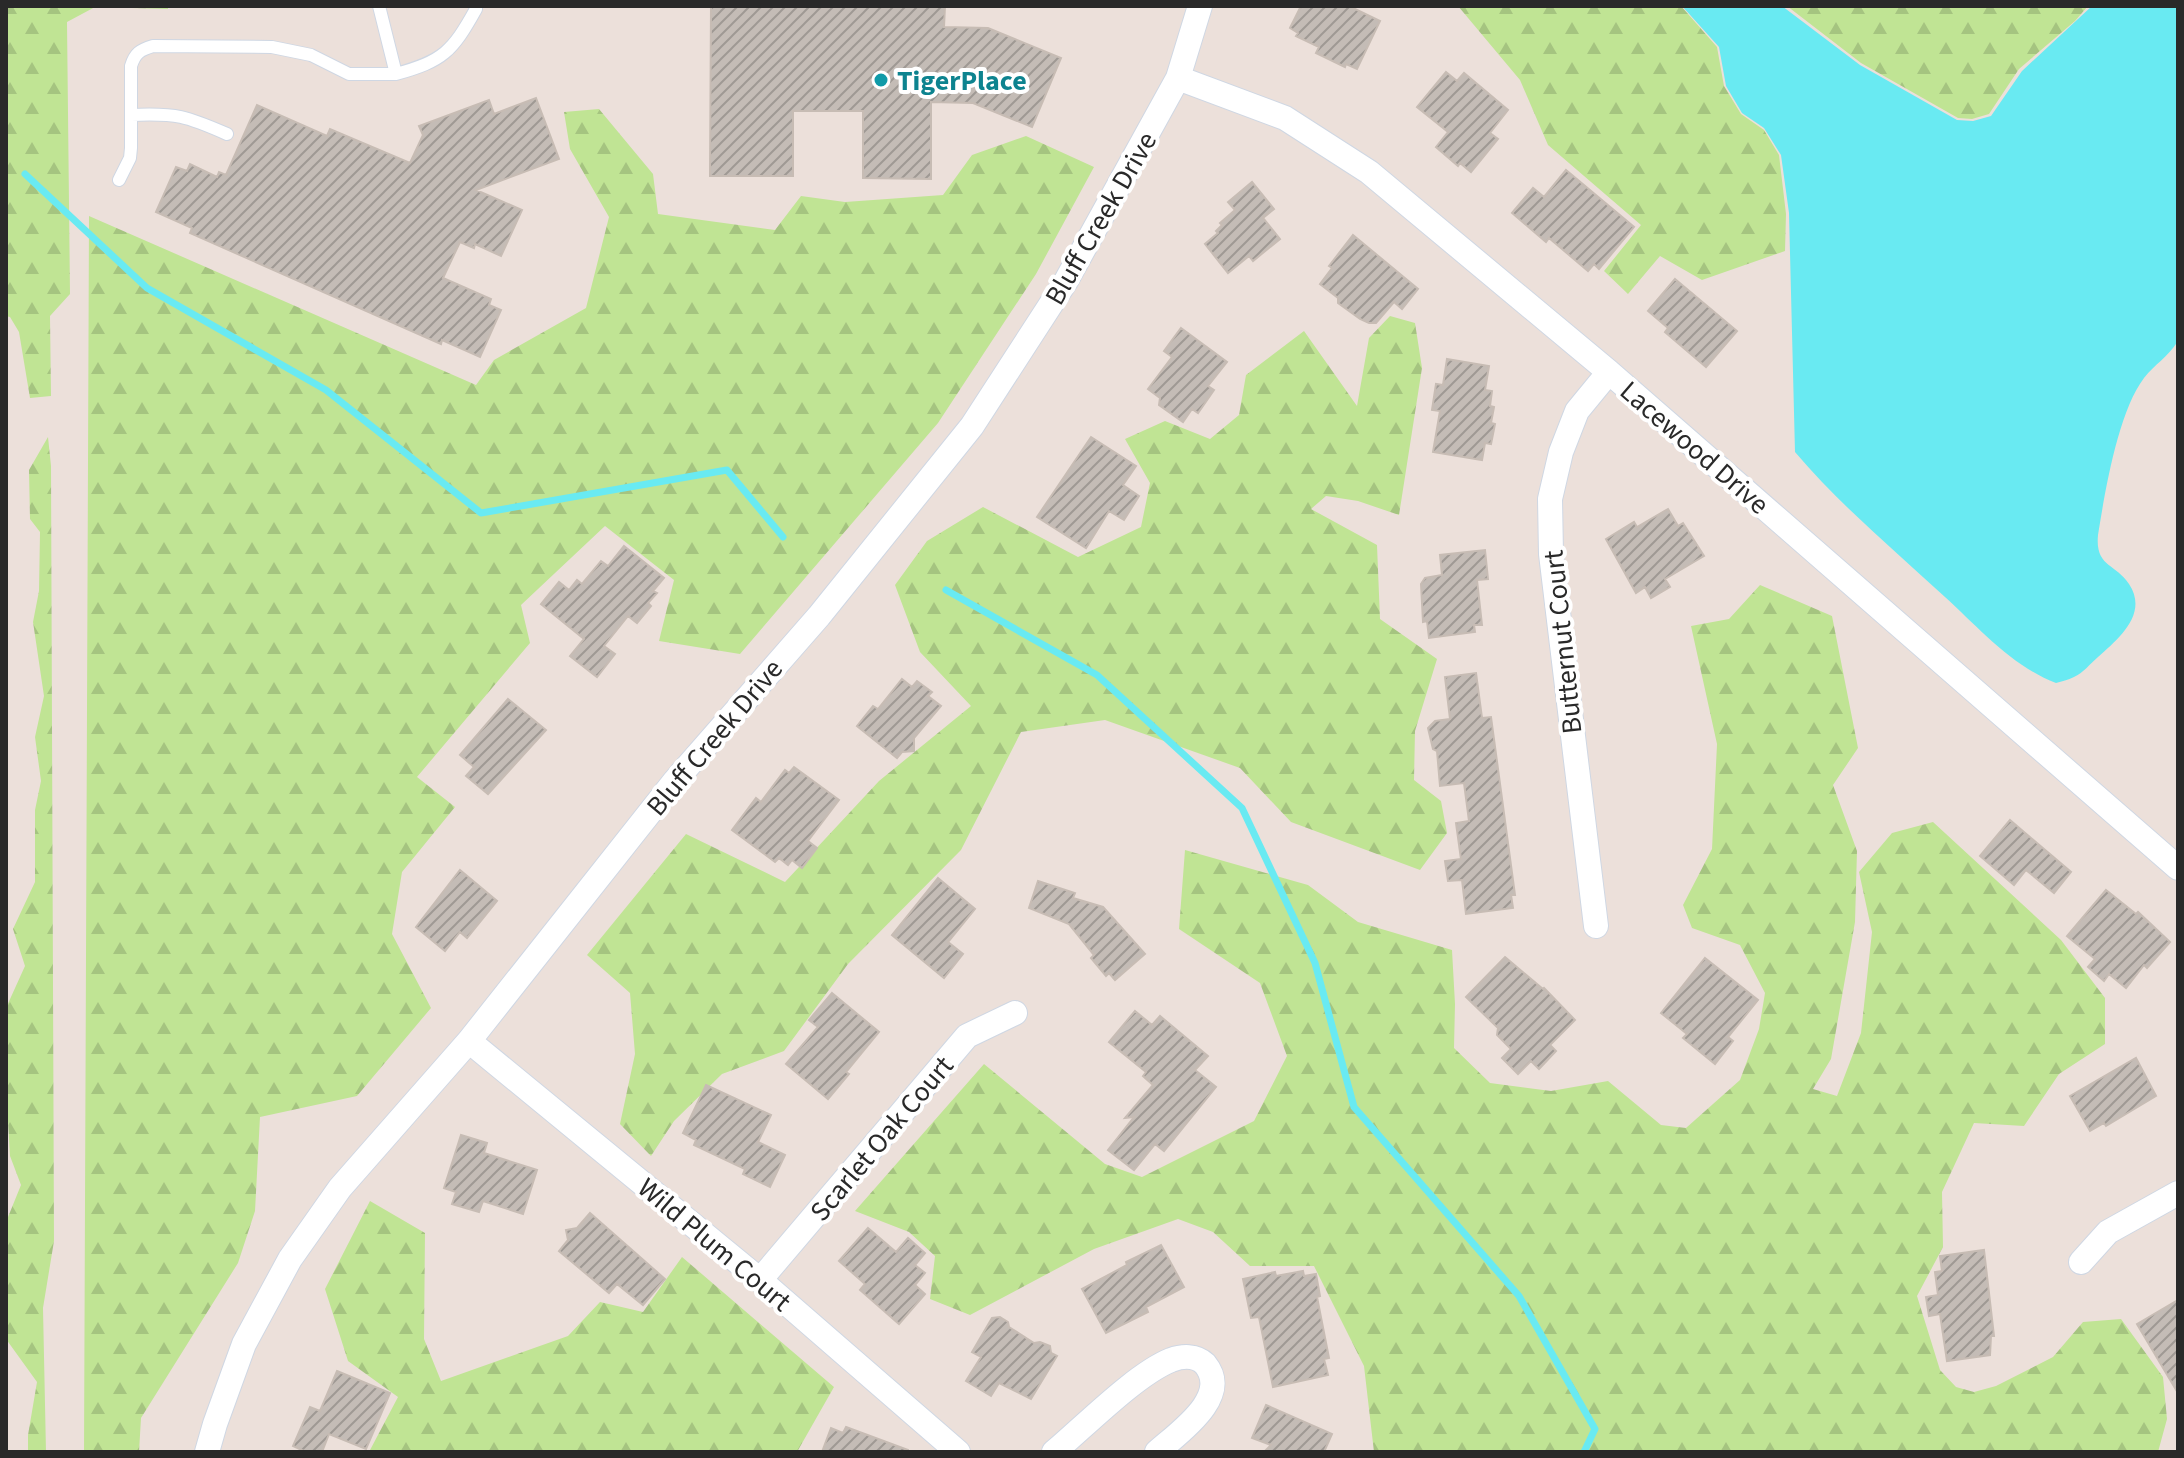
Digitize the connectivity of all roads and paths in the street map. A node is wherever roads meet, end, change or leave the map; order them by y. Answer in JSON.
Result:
{"nodes":[{"id":1,"x":379,"y":6,"type":"edge"},
{"id":2,"x":1200,"y":6,"type":"edge"},
{"id":3,"x":476,"y":9,"type":"dead end"},
{"id":4,"x":396,"y":74,"type":"junction"},
{"id":5,"x":1178,"y":78,"type":"junction"},
{"id":6,"x":131,"y":115,"type":"junction"},
{"id":7,"x":227,"y":134,"type":"dead end"},
{"id":8,"x":119,"y":180,"type":"dead end"},
{"id":9,"x":1609,"y":372,"type":"junction"},
{"id":10,"x":2178,"y":868,"type":"edge"},
{"id":11,"x":1596,"y":926,"type":"dead end"},
{"id":12,"x":1015,"y":1013,"type":"dead end"},
{"id":13,"x":469,"y":1041,"type":"junction"},
{"id":14,"x":2178,"y":1193,"type":"edge"},
{"id":15,"x":2081,"y":1262,"type":"dead end"},
{"id":16,"x":760,"y":1280,"type":"junction"},
{"id":17,"x":207,"y":1452,"type":"edge"},
{"id":18,"x":958,"y":1452,"type":"edge"},
{"id":19,"x":1054,"y":1452,"type":"edge"},
{"id":20,"x":1157,"y":1452,"type":"edge"}],
"edges":[{"from":1,"to":4,"type":"lane"},
{"from":2,"to":5,"type":"street","name":"Bluff Creek Drive"},
{"from":3,"to":4,"type":"lane"},
{"from":4,"to":6,"type":"lane"},
{"from":5,"to":9,"type":"street","name":"Lacewood Drive"},
{"from":5,"to":13,"type":"street","name":"Bluff Creek Drive"},
{"from":6,"to":7,"type":"lane"},
{"from":6,"to":8,"type":"lane"},
{"from":9,"to":10,"type":"street","name":"Lacewood Drive"},
{"from":9,"to":11,"type":"street","name":"Butternut Court"},
{"from":12,"to":16,"type":"street","name":"Scarlet Oak Court"},
{"from":13,"to":16,"type":"street","name":"Wild Plum Court"},
{"from":13,"to":17,"type":"street","name":"Bluff Creek Drive"},
{"from":14,"to":15,"type":"street"},
{"from":16,"to":18,"type":"street","name":"Wild Plum Court"},
{"from":19,"to":20,"type":"street"}]}
